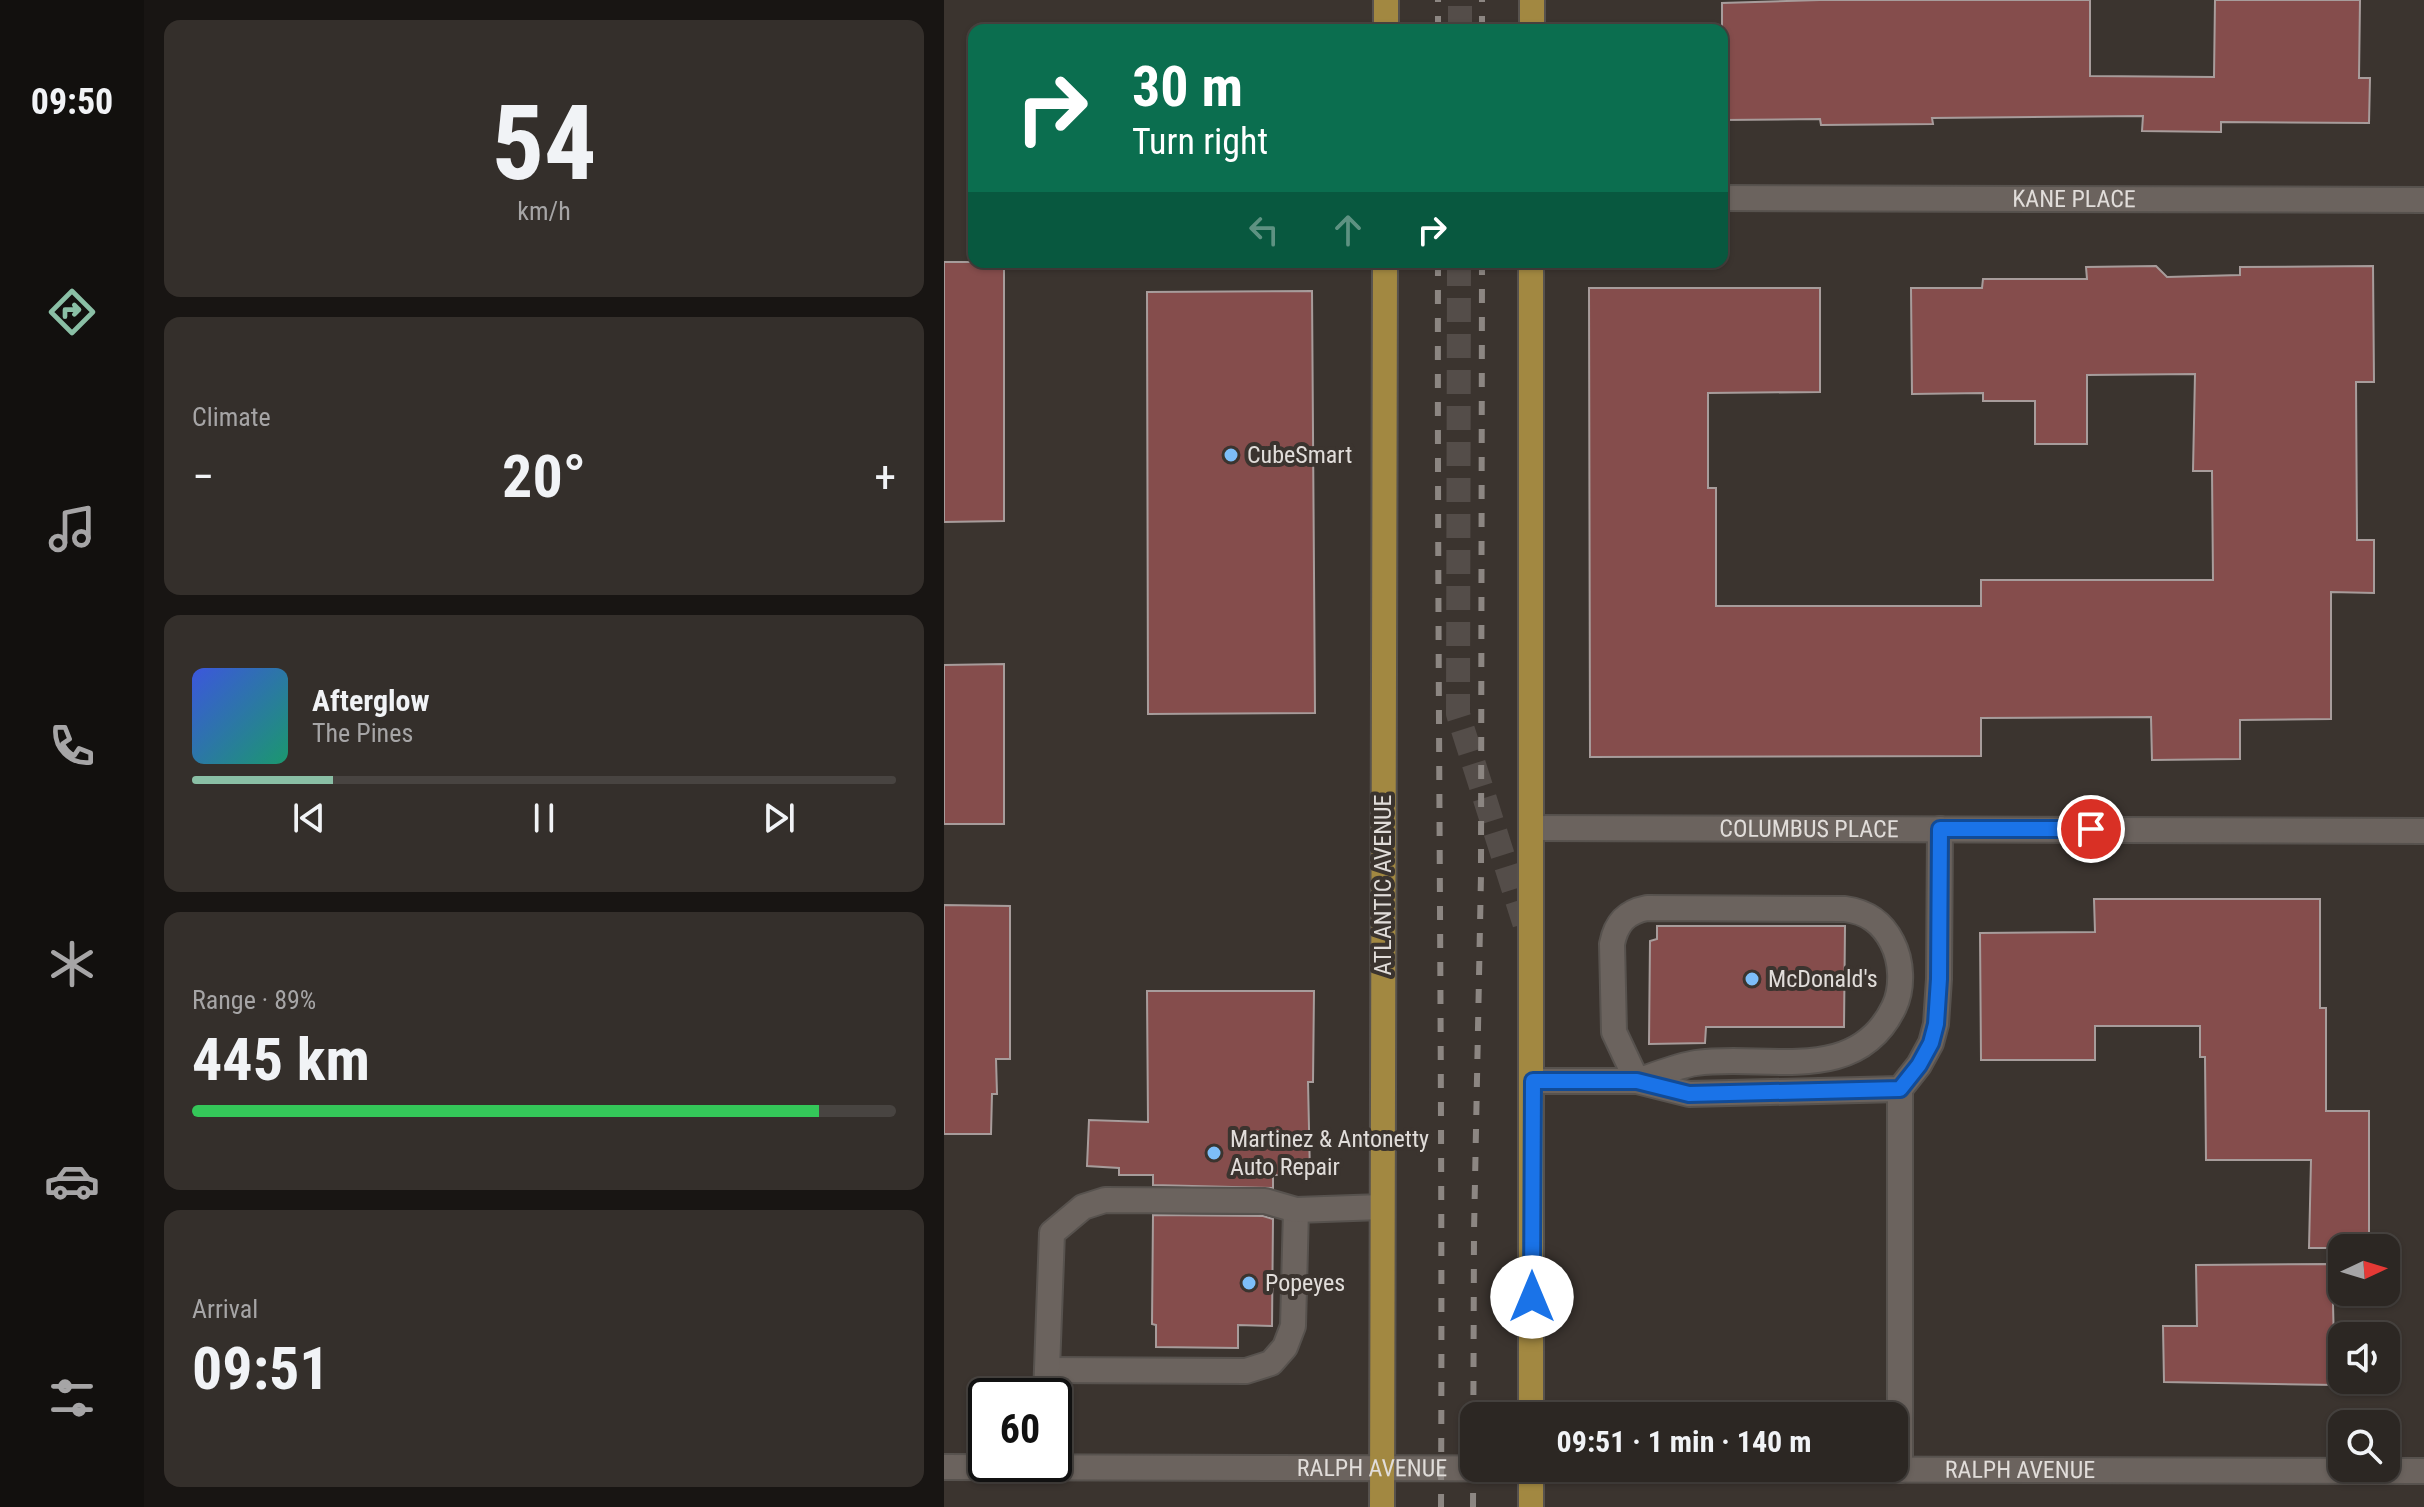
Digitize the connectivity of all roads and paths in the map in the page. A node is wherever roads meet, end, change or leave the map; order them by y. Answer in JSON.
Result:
{"nodes":[{"id":1,"x":1386,"y":0,"type":"edge"},
{"id":2,"x":1532,"y":0,"type":"edge"},
{"id":3,"x":1386,"y":24,"type":"edge"},
{"id":4,"x":1532,"y":24,"type":"edge"},
{"id":5,"x":1728,"y":198,"type":"edge"},
{"id":6,"x":2424,"y":200,"type":"edge"},
{"id":7,"x":1385,"y":268,"type":"edge"},
{"id":8,"x":1531,"y":268,"type":"edge"},
{"id":9,"x":1531,"y":828,"type":"junction"},
{"id":10,"x":1940,"y":829,"type":"junction"},
{"id":11,"x":2424,"y":831,"type":"edge"},
{"id":12,"x":1533,"y":1081,"type":"junction"},
{"id":13,"x":1637,"y":1081,"type":"junction"},
{"id":14,"x":1900,"y":1089,"type":"junction"},
{"id":15,"x":1382,"y":1207,"type":"junction"},
{"id":16,"x":1296,"y":1210,"type":"junction"},
{"id":17,"x":1047,"y":1370,"type":"junction"},
{"id":18,"x":1047,"y":1378,"type":"edge"},
{"id":19,"x":1531,"y":1402,"type":"edge"},
{"id":20,"x":1900,"y":1402,"type":"edge"},
{"id":21,"x":1072,"y":1466,"type":"edge"},
{"id":22,"x":944,"y":1467,"type":"edge"},
{"id":23,"x":968,"y":1467,"type":"edge"},
{"id":24,"x":1382,"y":1468,"type":"junction"},
{"id":25,"x":1460,"y":1468,"type":"edge"},
{"id":26,"x":1908,"y":1470,"type":"edge"},
{"id":27,"x":2424,"y":1471,"type":"edge"},
{"id":28,"x":1531,"y":1482,"type":"edge"},
{"id":29,"x":1382,"y":1507,"type":"edge"},
{"id":30,"x":1531,"y":1507,"type":"edge"}],
"edges":[{"from":1,"to":3,"type":"main road"},
{"from":2,"to":4,"type":"main road"},
{"from":5,"to":6,"type":"street","name":"KANE PLACE"},
{"from":7,"to":15,"type":"main road","name":"ATLANTIC AVENUE"},
{"from":8,"to":9,"type":"main road"},
{"from":9,"to":10,"type":"street","name":"COLUMBUS PLACE"},
{"from":9,"to":12,"type":"main road"},
{"from":10,"to":11,"type":"street","name":"COLUMBUS PLACE"},
{"from":10,"to":14,"type":"street"},
{"from":12,"to":13,"type":"street"},
{"from":12,"to":19,"type":"main road"},
{"from":13,"to":13,"type":"street"},
{"from":13,"to":14,"type":"street"},
{"from":14,"to":20,"type":"street"},
{"from":15,"to":16,"type":"street"},
{"from":15,"to":24,"type":"main road","name":"ATLANTIC AVENUE"},
{"from":16,"to":17,"type":"street"},
{"from":16,"to":17,"type":"street"},
{"from":17,"to":18,"type":"street"},
{"from":21,"to":24,"type":"street","name":"RALPH AVENUE"},
{"from":22,"to":23,"type":"street","name":"RALPH AVENUE"},
{"from":24,"to":25,"type":"street","name":"RALPH AVENUE"},
{"from":24,"to":29,"type":"main road","name":"ATLANTIC AVENUE"},
{"from":26,"to":27,"type":"street","name":"RALPH AVENUE"},
{"from":28,"to":30,"type":"main road"}]}
